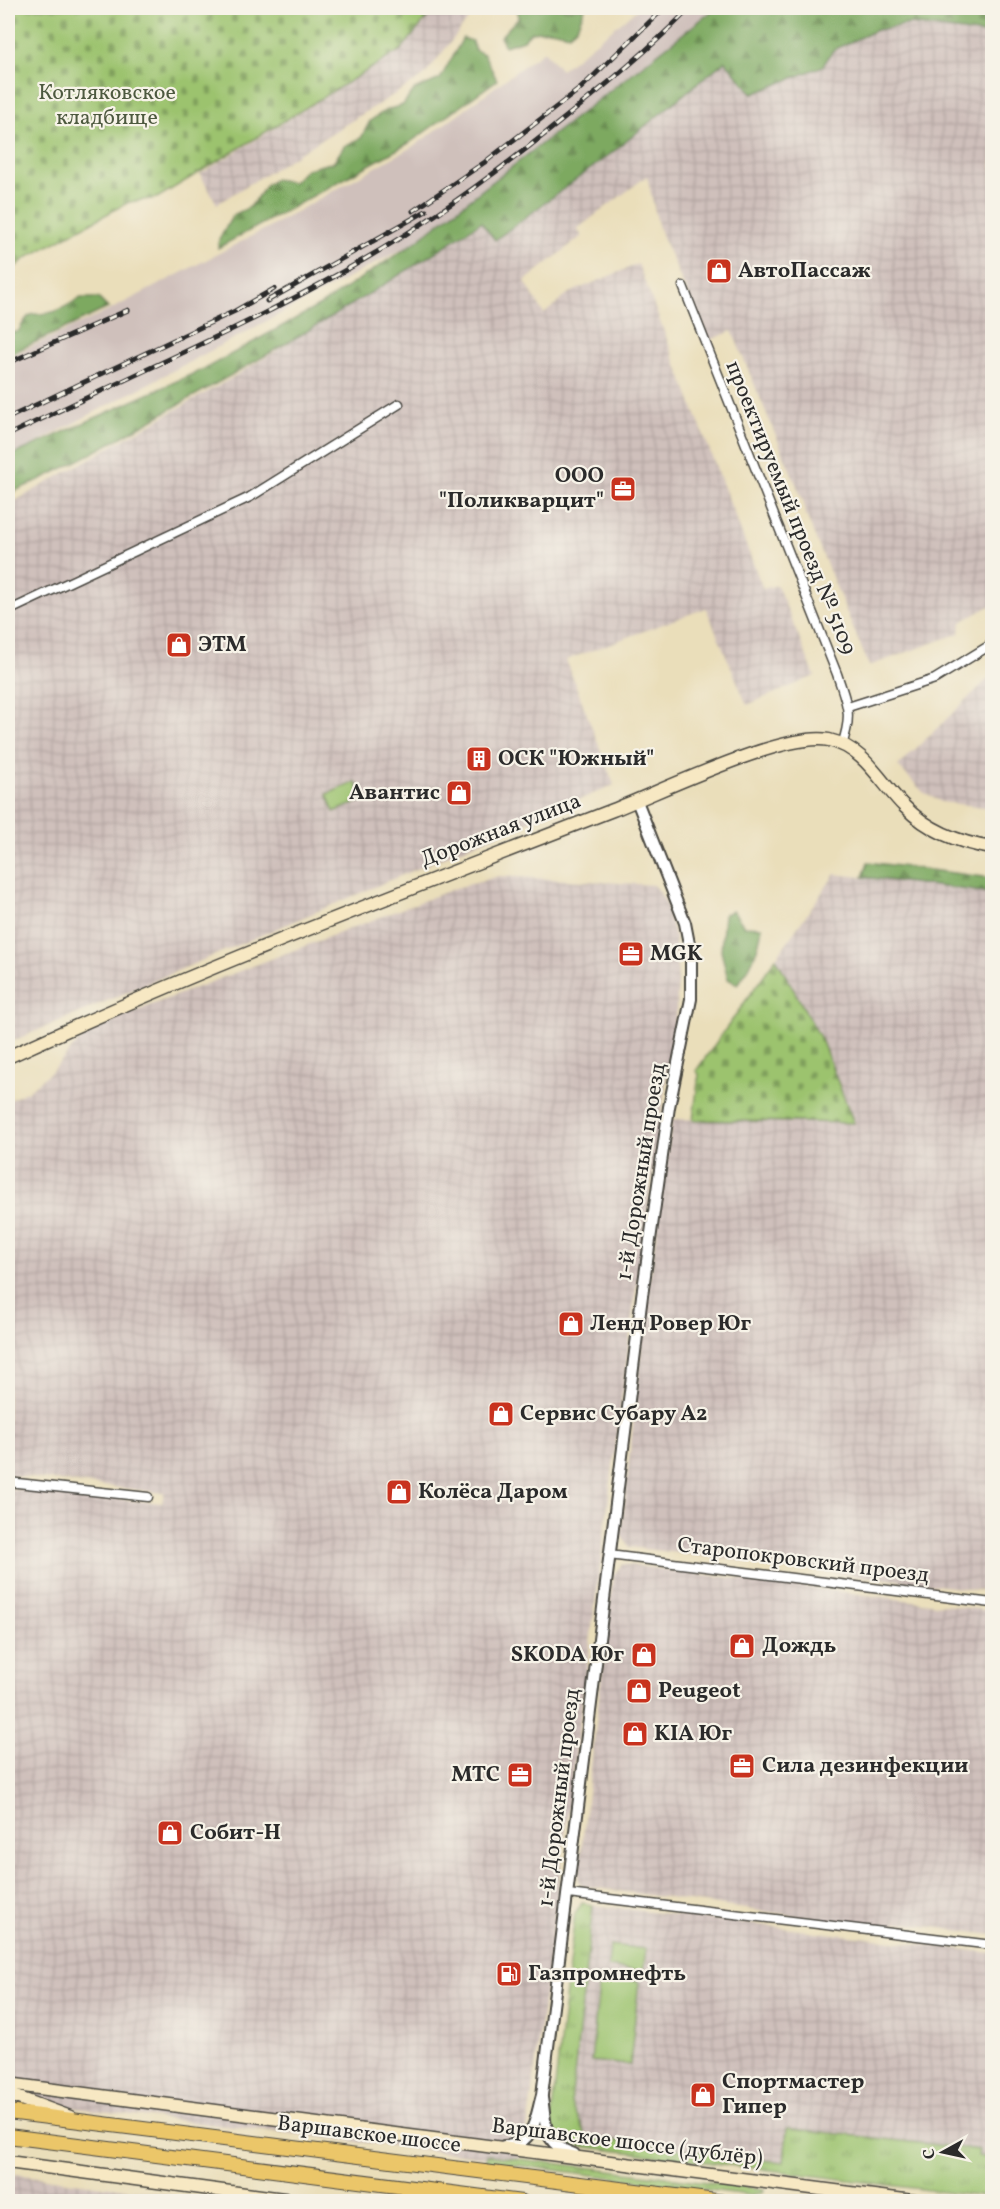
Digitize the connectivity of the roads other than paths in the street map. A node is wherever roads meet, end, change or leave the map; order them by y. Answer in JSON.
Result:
{"nodes":[{"id":1,"x":683,"y":286,"type":"dead end"},
{"id":2,"x":399,"y":404,"type":"dead end"},
{"id":3,"x":8,"y":611,"type":"edge"},
{"id":4,"x":993,"y":644,"type":"edge"},
{"id":5,"x":848,"y":707,"type":"junction"},
{"id":6,"x":842,"y":745,"type":"junction"},
{"id":7,"x":637,"y":801,"type":"junction"},
{"id":8,"x":993,"y":848,"type":"edge"},
{"id":9,"x":8,"y":1057,"type":"edge"},
{"id":10,"x":8,"y":1482,"type":"edge"},
{"id":11,"x":148,"y":1497,"type":"dead end"},
{"id":12,"x":609,"y":1555,"type":"junction"},
{"id":13,"x":993,"y":1604,"type":"edge"},
{"id":14,"x":568,"y":1894,"type":"junction"},
{"id":15,"x":993,"y":1945,"type":"edge"},
{"id":16,"x":8,"y":2084,"type":"edge"},
{"id":17,"x":8,"y":2094,"type":"edge"},
{"id":18,"x":542,"y":2095,"type":"junction"},
{"id":19,"x":8,"y":2112,"type":"edge"},
{"id":20,"x":82,"y":2121,"type":"junction"},
{"id":21,"x":8,"y":2136,"type":"edge"},
{"id":22,"x":488,"y":2146,"type":"junction"},
{"id":23,"x":591,"y":2159,"type":"junction"},
{"id":24,"x":8,"y":2162,"type":"edge"},
{"id":25,"x":306,"y":2202,"type":"edge"},
{"id":26,"x":522,"y":2202,"type":"edge"},
{"id":27,"x":724,"y":2202,"type":"edge"},
{"id":28,"x":920,"y":2202,"type":"edge"}],
"edges":[{"from":1,"to":5,"type":"street","name":"проектируемый проезд № 5109"},
{"from":2,"to":3,"type":"street"},
{"from":4,"to":5,"type":"street"},
{"from":5,"to":6,"type":"street","name":"проектируемый проезд № 5109"},
{"from":6,"to":7,"type":"main road","name":"Дорожная улица"},
{"from":6,"to":8,"type":"main road","name":"Дорожная улица"},
{"from":7,"to":9,"type":"main road","name":"Дорожная улица"},
{"from":7,"to":12,"type":"street","name":"1-й Дорожный проезд"},
{"from":10,"to":11,"type":"street"},
{"from":12,"to":13,"type":"street","name":"Старопокровский проезд"},
{"from":12,"to":14,"type":"street","name":"1-й Дорожный проезд"},
{"from":14,"to":15,"type":"street"},
{"from":14,"to":18,"type":"street","name":"1-й Дорожный проезд"},
{"from":16,"to":22,"type":"main road","name":"Варшавское шоссе (дублёр)"},
{"from":17,"to":20,"type":"main road"},
{"from":18,"to":22,"type":"street"},
{"from":18,"to":23,"type":"street"},
{"from":19,"to":20,"type":"main road","name":"Варшавское шоссе"},
{"from":20,"to":27,"type":"main road","name":"Варшавское шоссе"},
{"from":21,"to":26,"type":"main road","name":"Варшавское шоссе"},
{"from":22,"to":23,"type":"main road","name":"Варшавское шоссе (дублёр)"},
{"from":23,"to":28,"type":"main road","name":"Варшавское шоссе (дублёр)"},
{"from":24,"to":25,"type":"main road"}]}
